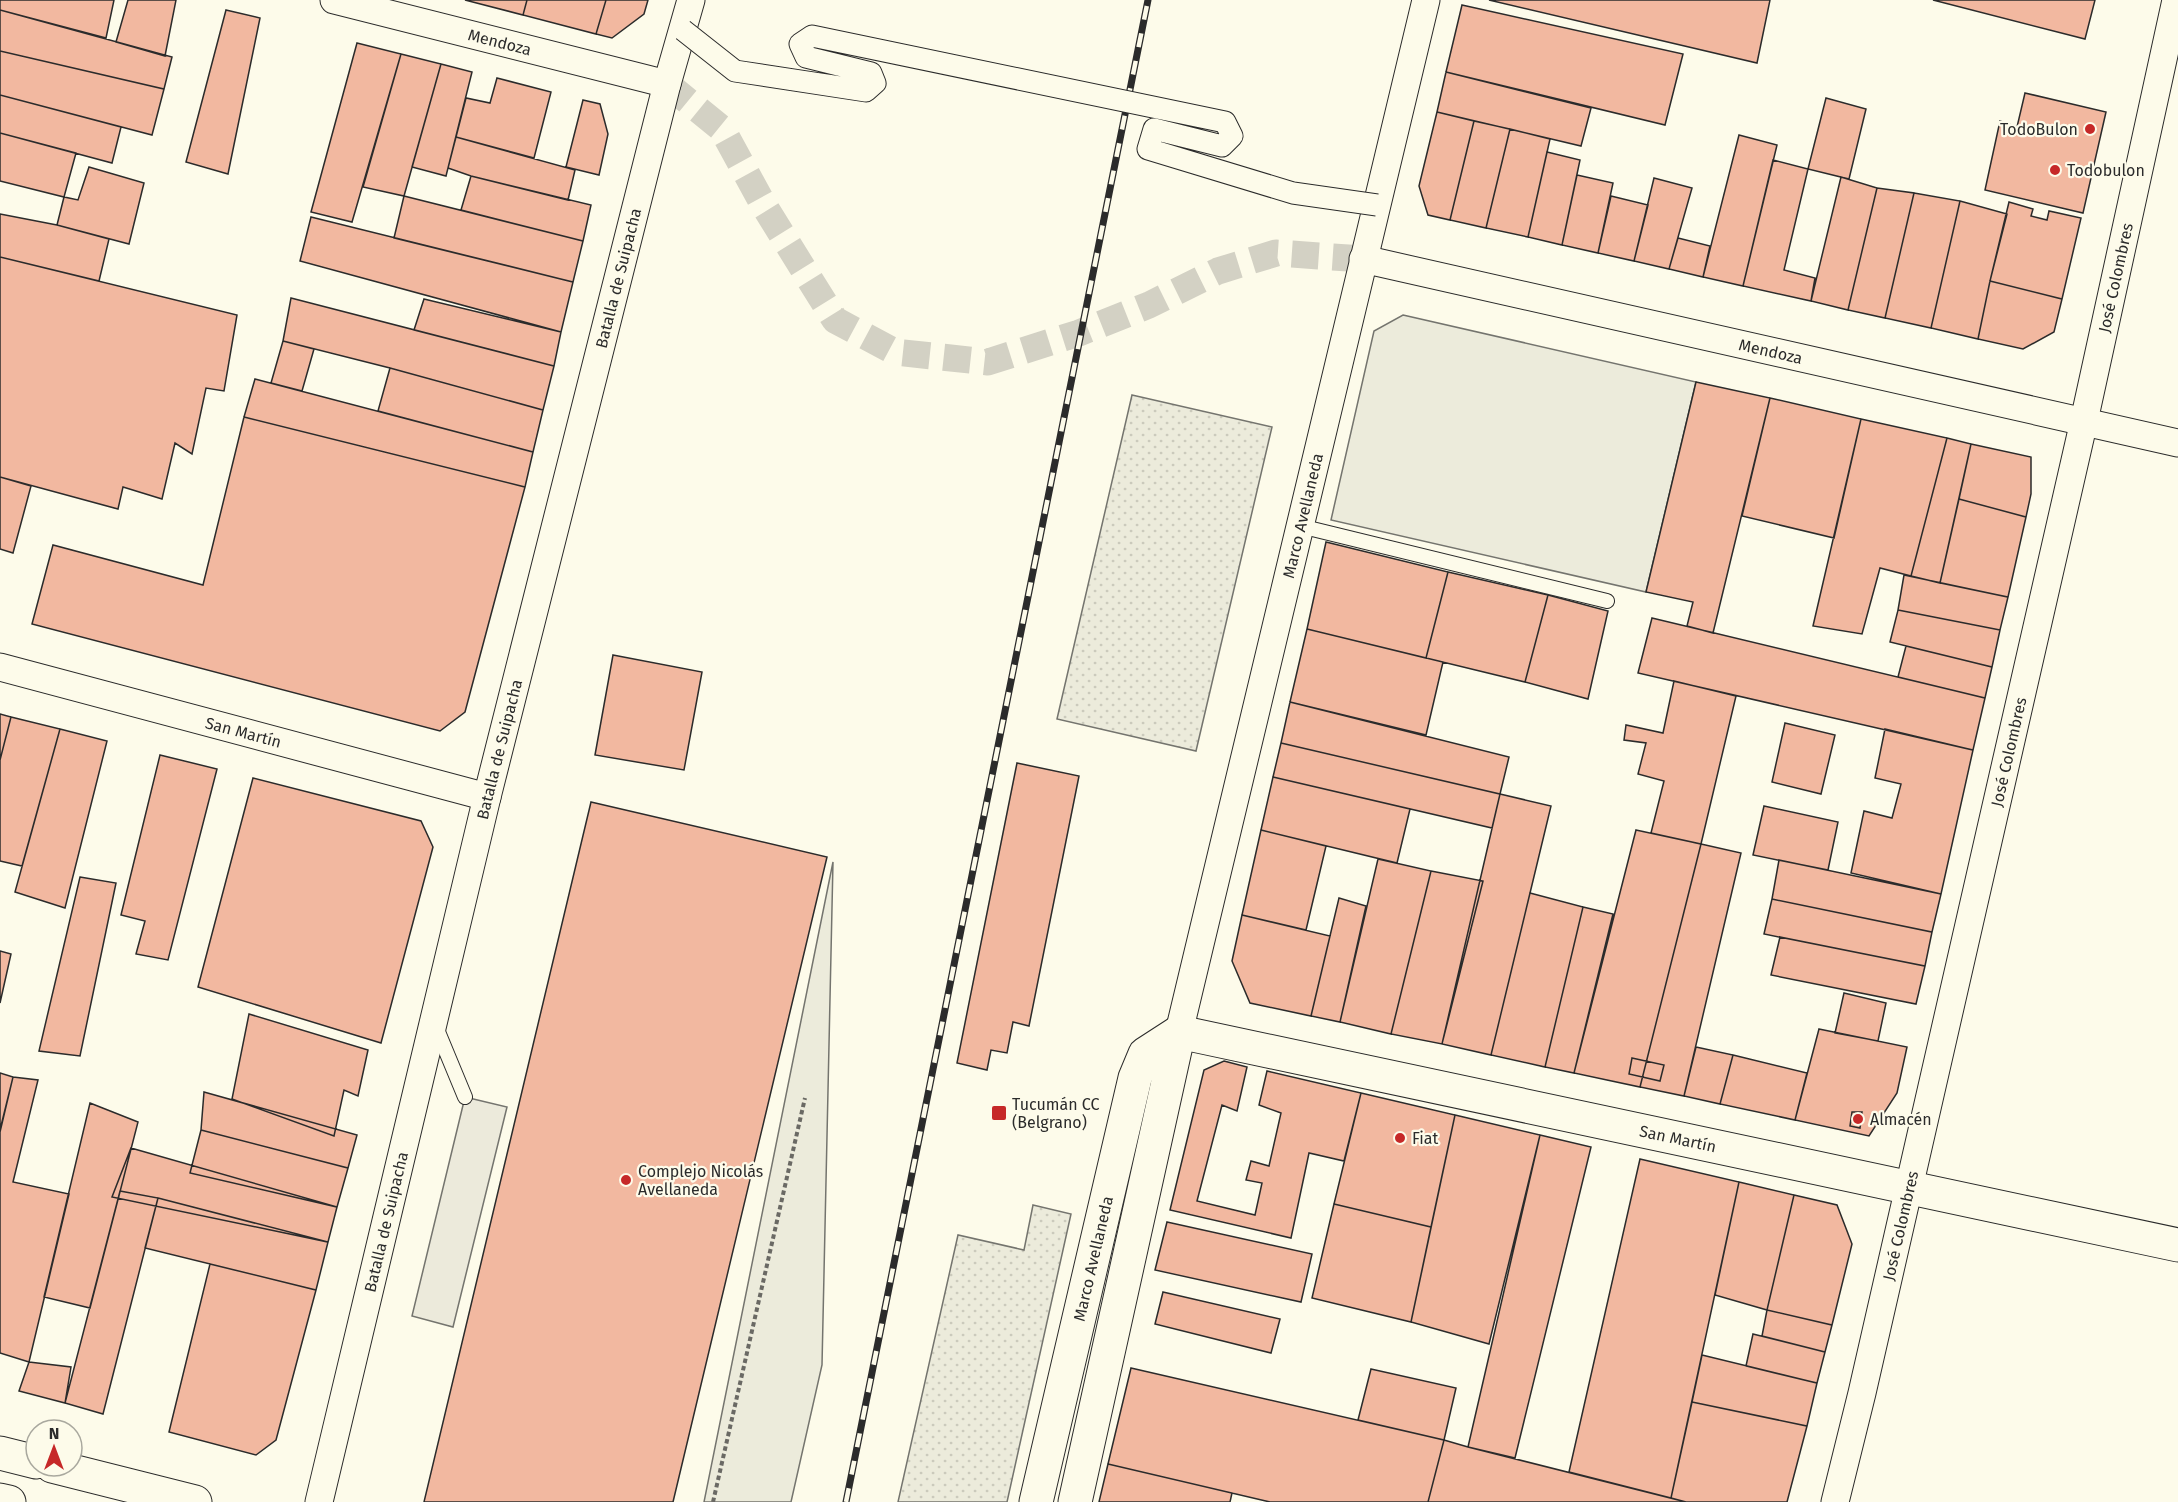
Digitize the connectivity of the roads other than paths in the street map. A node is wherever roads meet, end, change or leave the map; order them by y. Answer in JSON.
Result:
{"nodes":[{"id":1,"x":334,"y":0,"type":"edge"},
{"id":2,"x":691,"y":0,"type":"edge"},
{"id":3,"x":1426,"y":0,"type":"edge"},
{"id":4,"x":2176,"y":0,"type":"edge"},
{"id":5,"x":683,"y":30,"type":"junction"},
{"id":6,"x":667,"y":84,"type":"junction"},
{"id":7,"x":1377,"y":205,"type":"junction"},
{"id":8,"x":1363,"y":259,"type":"junction"},
{"id":9,"x":2084,"y":421,"type":"junction"},
{"id":10,"x":2178,"y":443,"type":"edge"},
{"id":11,"x":1300,"y":526,"type":"junction"},
{"id":12,"x":1607,"y":601,"type":"dead end"},
{"id":13,"x":0,"y":667,"type":"edge"},
{"id":14,"x":487,"y":797,"type":"junction"},
{"id":15,"x":434,"y":1023,"type":"junction"},
{"id":16,"x":1179,"y":1032,"type":"junction"},
{"id":17,"x":465,"y":1097,"type":"dead end"},
{"id":18,"x":1910,"y":1186,"type":"junction"},
{"id":19,"x":2178,"y":1245,"type":"edge"},
{"id":20,"x":0,"y":1453,"type":"edge"},
{"id":21,"x":24,"y":1459,"type":"edge"},
{"id":22,"x":84,"y":1474,"type":"edge"},
{"id":23,"x":0,"y":1500,"type":"edge"},
{"id":24,"x":9,"y":1502,"type":"edge"},
{"id":25,"x":195,"y":1502,"type":"edge"},
{"id":26,"x":319,"y":1502,"type":"edge"},
{"id":27,"x":1036,"y":1502,"type":"edge"},
{"id":28,"x":1075,"y":1502,"type":"edge"},
{"id":29,"x":1835,"y":1502,"type":"edge"}],
"edges":[{"from":1,"to":6,"type":"street","name":"Mendoza"},
{"from":2,"to":5,"type":"street","name":"Batalla de Suipacha"},
{"from":3,"to":7,"type":"street","name":"Marco Avellaneda"},
{"from":4,"to":9,"type":"street","name":"José Colombres"},
{"from":5,"to":6,"type":"street","name":"Batalla de Suipacha"},
{"from":5,"to":7,"type":"street","bridge":true},
{"from":6,"to":14,"type":"street","name":"Batalla de Suipacha"},
{"from":7,"to":8,"type":"street","name":"Marco Avellaneda"},
{"from":8,"to":9,"type":"street","name":"Mendoza"},
{"from":8,"to":11,"type":"street","name":"Marco Avellaneda"},
{"from":9,"to":10,"type":"street","name":"Mendoza"},
{"from":9,"to":18,"type":"street","name":"José Colombres"},
{"from":11,"to":12,"type":"lane"},
{"from":11,"to":16,"type":"street","name":"Marco Avellaneda"},
{"from":13,"to":14,"type":"street","name":"San Martín"},
{"from":14,"to":15,"type":"street","name":"Batalla de Suipacha"},
{"from":15,"to":17,"type":"lane"},
{"from":15,"to":26,"type":"street","name":"Batalla de Suipacha"},
{"from":16,"to":18,"type":"main road","name":"San Martín"},
{"from":16,"to":27,"type":"main road","name":"Marco Avellaneda"},
{"from":16,"to":28,"type":"main road","name":"Marco Avellaneda"},
{"from":18,"to":19,"type":"main road","name":"San Martín"},
{"from":18,"to":29,"type":"street","name":"José Colombres"},
{"from":20,"to":21,"type":"main road"},
{"from":22,"to":25,"type":"main road"},
{"from":23,"to":24,"type":"main road"}]}
